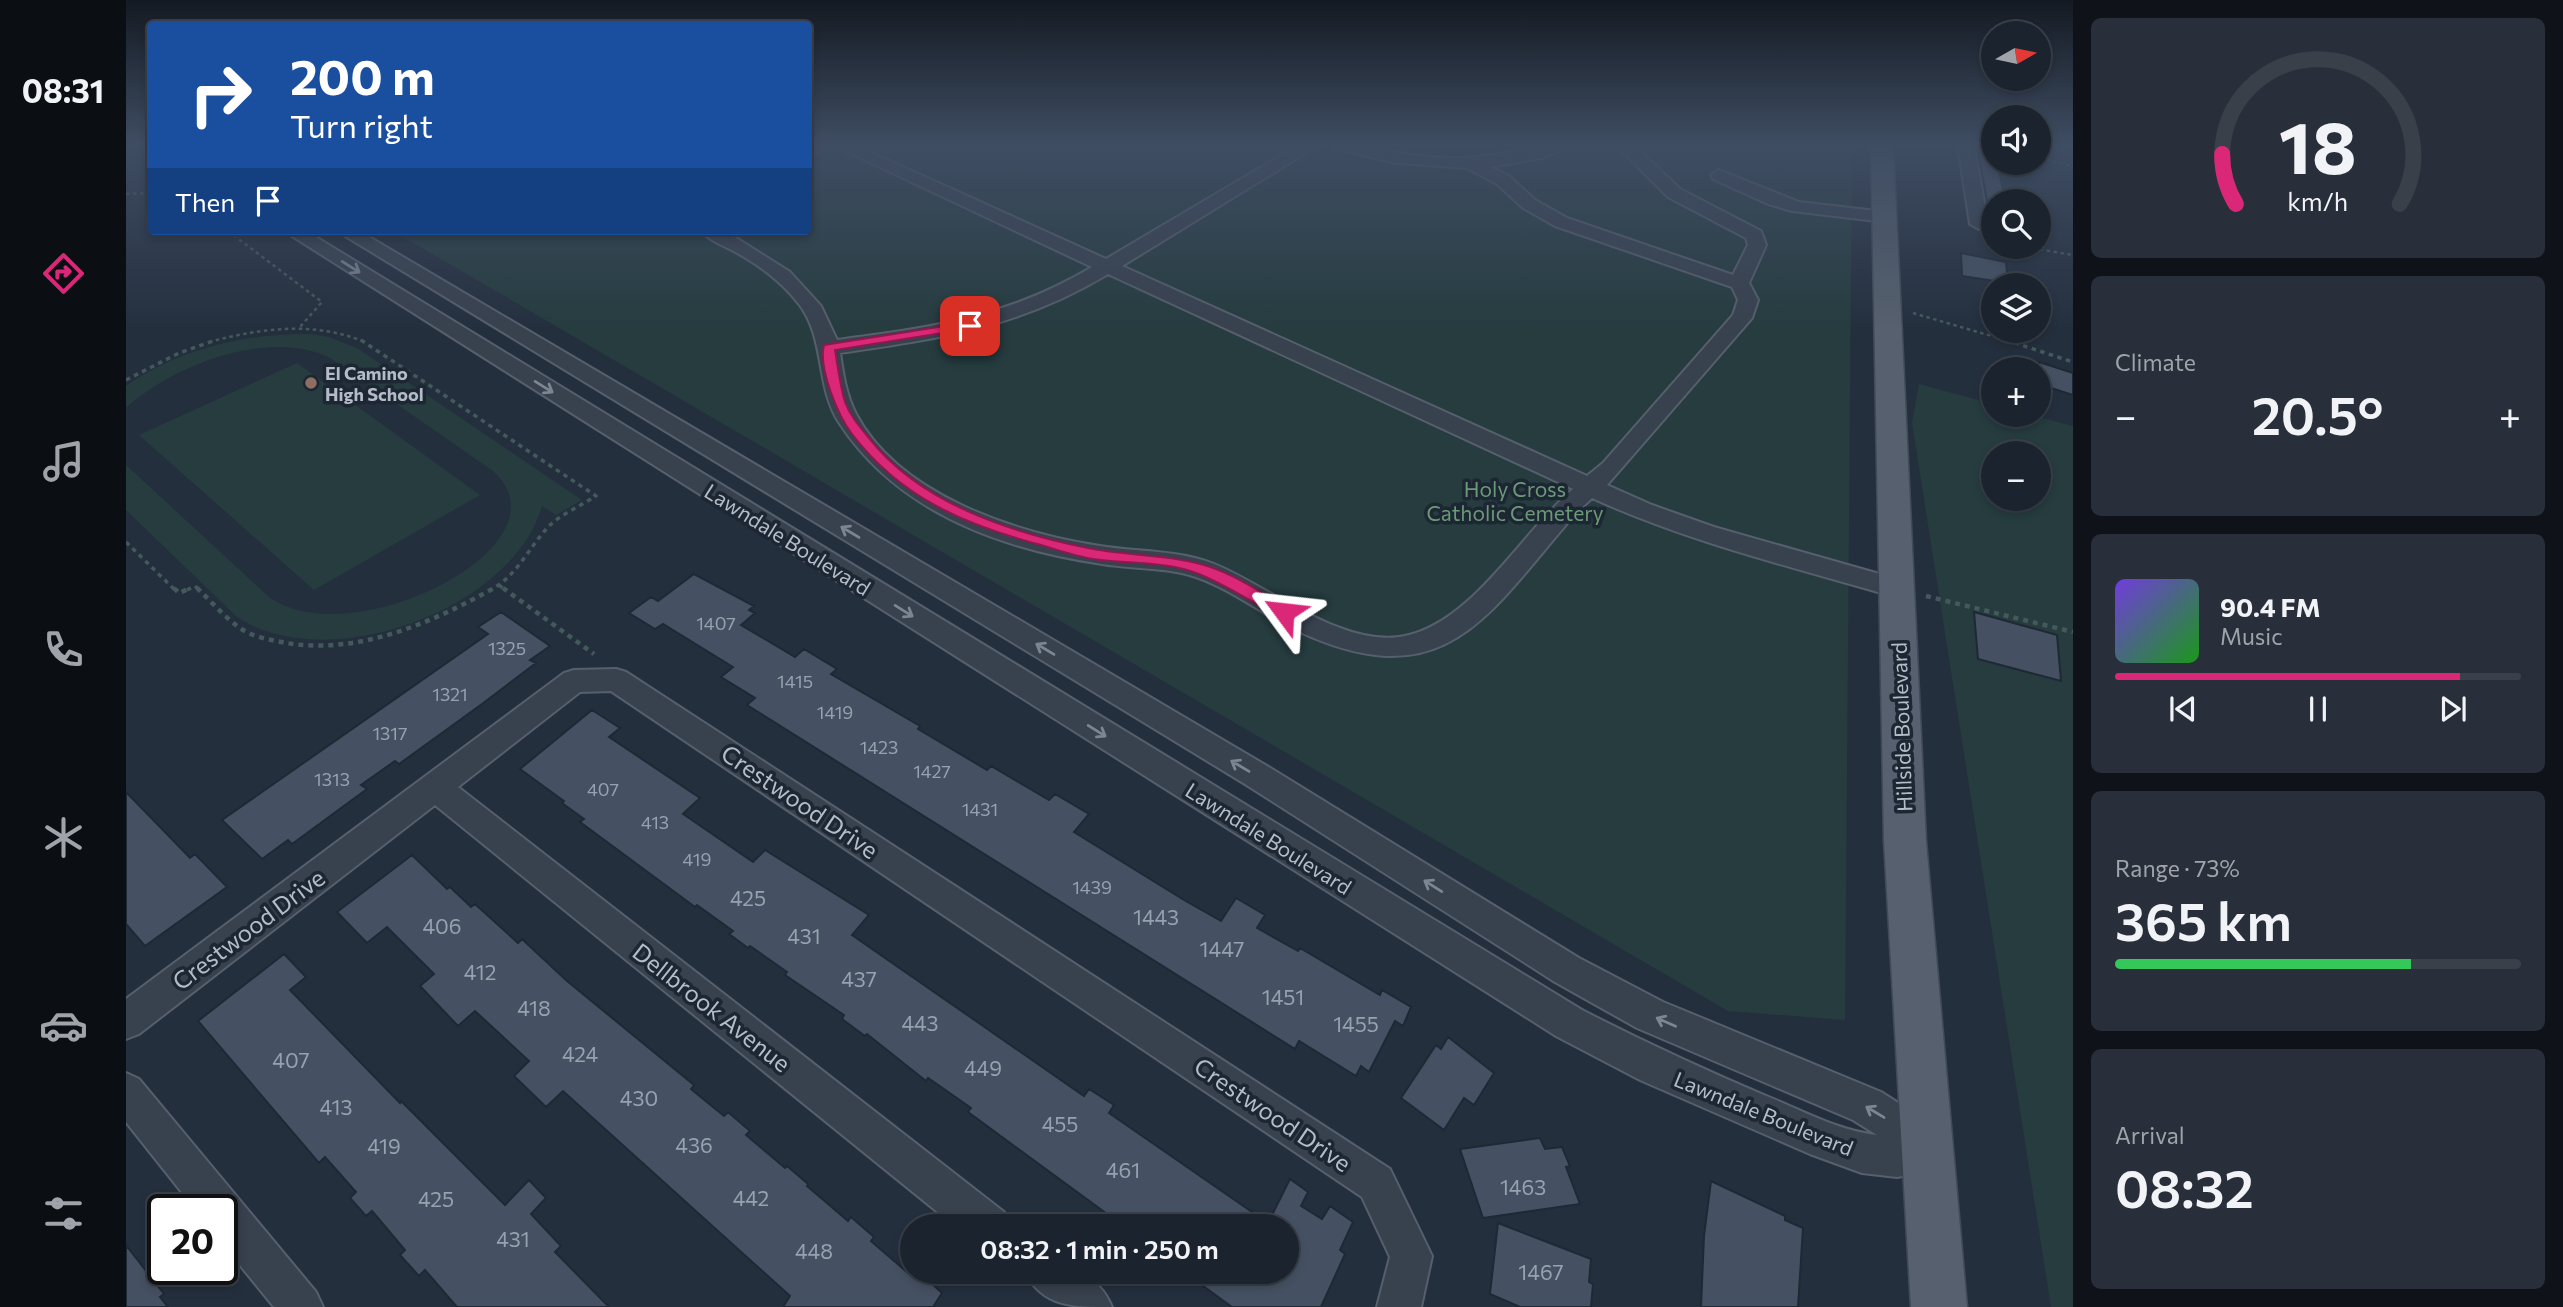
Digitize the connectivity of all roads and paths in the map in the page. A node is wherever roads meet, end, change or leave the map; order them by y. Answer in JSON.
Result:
{"nodes":[{"id":1,"x":976,"y":207,"type":"edge"},
{"id":2,"x":1208,"y":207,"type":"edge"},
{"id":3,"x":1535,"y":207,"type":"edge"},
{"id":4,"x":1700,"y":207,"type":"edge"},
{"id":5,"x":1798,"y":207,"type":"edge"},
{"id":6,"x":1885,"y":207,"type":"edge"},
{"id":7,"x":1976,"y":207,"type":"edge"},
{"id":8,"x":1885,"y":217,"type":"junction"},
{"id":9,"x":1979,"y":224,"type":"dead end"},
{"id":10,"x":233,"y":235,"type":"edge"},
{"id":11,"x":299,"y":235,"type":"edge"},
{"id":12,"x":353,"y":235,"type":"edge"},
{"id":13,"x":718,"y":235,"type":"edge"},
{"id":14,"x":2051,"y":251,"type":"edge"},
{"id":15,"x":2073,"y":255,"type":"edge"},
{"id":16,"x":1107,"y":267,"type":"junction"},
{"id":17,"x":1739,"y":283,"type":"junction"},
{"id":18,"x":1886,"y":307,"type":"junction"},
{"id":19,"x":299,"y":328,"type":"junction"},
{"id":20,"x":828,"y":348,"type":"junction"},
{"id":21,"x":2073,"y":362,"type":"edge"},
{"id":22,"x":126,"y":380,"type":"edge"},
{"id":23,"x":1589,"y":487,"type":"junction"},
{"id":24,"x":126,"y":542,"type":"edge"},
{"id":25,"x":499,"y":585,"type":"junction"},
{"id":26,"x":1895,"y":588,"type":"junction"},
{"id":27,"x":2073,"y":632,"type":"edge"},
{"id":28,"x":594,"y":654,"type":"dead end"},
{"id":29,"x":435,"y":787,"type":"junction"},
{"id":30,"x":126,"y":1021,"type":"edge"},
{"id":31,"x":126,"y":1093,"type":"edge"},
{"id":32,"x":1930,"y":1151,"type":"junction"},
{"id":33,"x":209,"y":1194,"type":"edge"},
{"id":34,"x":973,"y":1214,"type":"edge"},
{"id":35,"x":238,"y":1230,"type":"edge"},
{"id":36,"x":1061,"y":1284,"type":"edge"},
{"id":37,"x":301,"y":1307,"type":"edge"},
{"id":38,"x":1090,"y":1307,"type":"edge"},
{"id":39,"x":1399,"y":1307,"type":"edge"},
{"id":40,"x":1939,"y":1307,"type":"edge"}],
"edges":[{"from":1,"to":16,"type":"street"},
{"from":2,"to":16,"type":"street"},
{"from":3,"to":17,"type":"street"},
{"from":4,"to":17,"type":"street"},
{"from":5,"to":8,"type":"street"},
{"from":6,"to":8,"type":"main road","name":"Hillside Boulevard"},
{"from":7,"to":9,"type":"street"},
{"from":8,"to":18,"type":"main road","name":"Hillside Boulevard"},
{"from":10,"to":19,"type":"path"},
{"from":11,"to":32,"type":"street","name":"Lawndale Boulevard","one_way":true},
{"from":32,"to":12,"type":"street","name":"Lawndale Boulevard","one_way":true},
{"from":13,"to":20,"type":"street"},
{"from":14,"to":15,"type":"path"},
{"from":16,"to":20,"type":"street"},
{"from":16,"to":23,"type":"street"},
{"from":17,"to":23,"type":"street"},
{"from":18,"to":21,"type":"path"},
{"from":18,"to":26,"type":"main road","name":"Hillside Boulevard"},
{"from":19,"to":22,"type":"path"},
{"from":19,"to":25,"type":"path"},
{"from":20,"to":23,"type":"street"},
{"from":23,"to":26,"type":"street"},
{"from":24,"to":25,"type":"path"},
{"from":25,"to":28,"type":"path"},
{"from":26,"to":27,"type":"path"},
{"from":26,"to":32,"type":"main road","name":"Hillside Boulevard"},
{"from":29,"to":30,"type":"street","name":"Crestwood Drive"},
{"from":29,"to":34,"type":"street","name":"Dellbrook Avenue"},
{"from":29,"to":39,"type":"street","name":"Crestwood Drive"},
{"from":31,"to":33,"type":"street"},
{"from":32,"to":40,"type":"main road","name":"Hillside Boulevard"},
{"from":35,"to":37,"type":"street"},
{"from":36,"to":38,"type":"street"}]}
